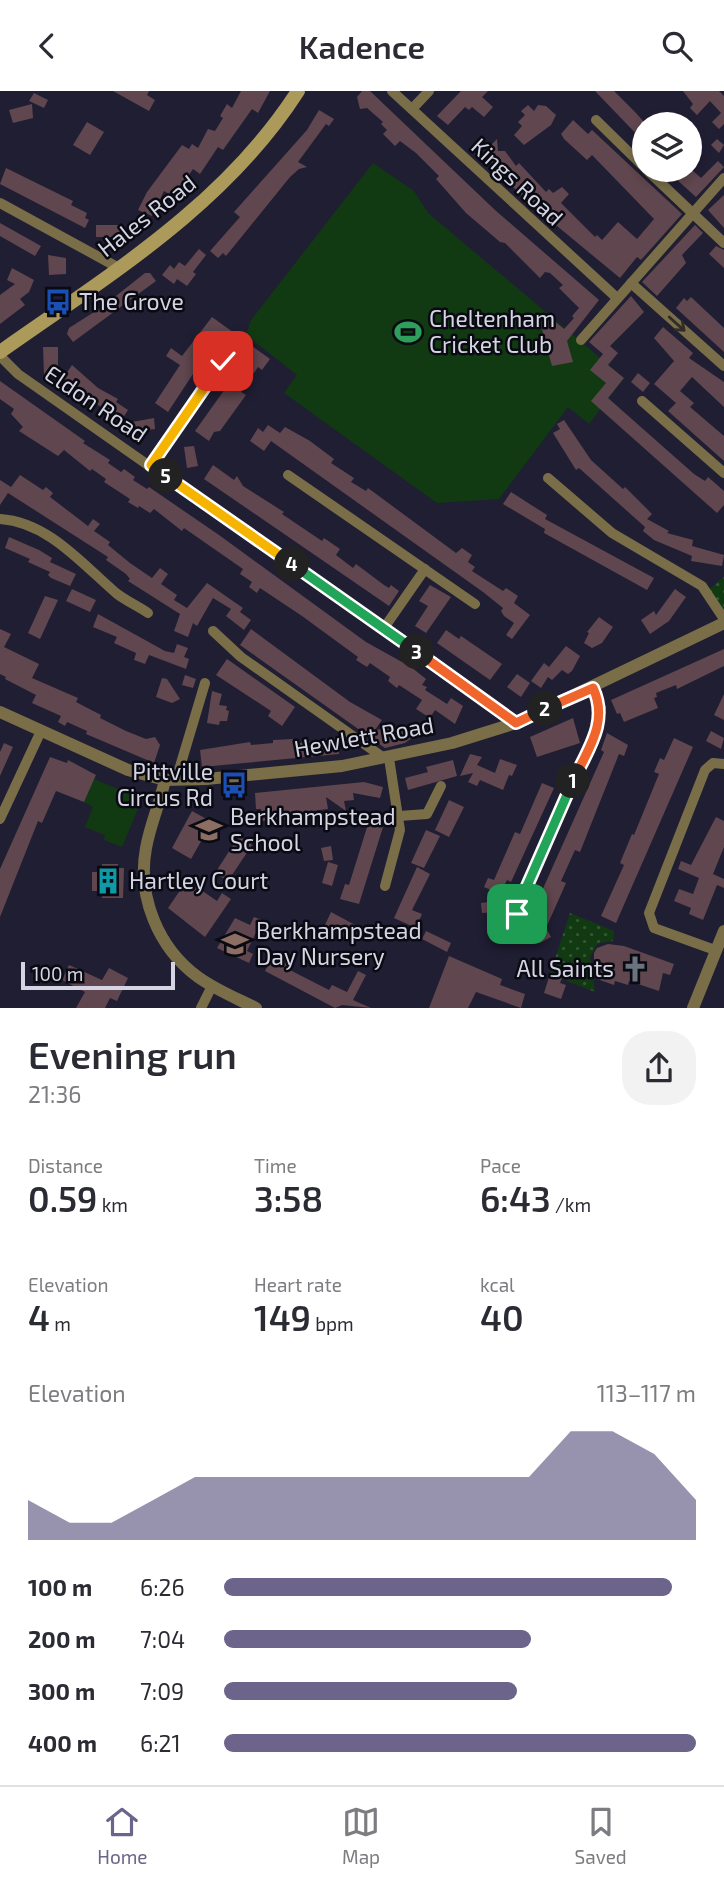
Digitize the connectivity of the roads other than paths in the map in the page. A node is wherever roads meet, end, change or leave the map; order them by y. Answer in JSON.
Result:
{"nodes":[{"id":1,"x":298,"y":91,"type":"edge"},
{"id":2,"x":392,"y":91,"type":"edge"},
{"id":3,"x":429,"y":91,"type":"edge"},
{"id":4,"x":412,"y":109,"type":"junction"},
{"id":5,"x":596,"y":120,"type":"dead end"},
{"id":6,"x":632,"y":155,"type":"edge"},
{"id":7,"x":724,"y":178,"type":"edge"},
{"id":8,"x":660,"y":182,"type":"edge"},
{"id":9,"x":0,"y":204,"type":"edge"},
{"id":10,"x":692,"y":213,"type":"junction"},
{"id":11,"x":724,"y":243,"type":"edge"},
{"id":12,"x":119,"y":268,"type":"junction"},
{"id":13,"x":631,"y":283,"type":"junction"},
{"id":14,"x":617,"y":298,"type":"junction"},
{"id":15,"x":582,"y":340,"type":"dead end"},
{"id":16,"x":0,"y":354,"type":"edge"},
{"id":17,"x":223,"y":361,"type":"dead end"},
{"id":18,"x":724,"y":366,"type":"edge"},
{"id":19,"x":642,"y":401,"type":"dead end"},
{"id":20,"x":151,"y":465,"type":"junction"},
{"id":21,"x":724,"y":473,"type":"edge"},
{"id":22,"x":288,"y":475,"type":"dead end"},
{"id":23,"x":548,"y":478,"type":"dead end"},
{"id":24,"x":0,"y":519,"type":"edge"},
{"id":25,"x":425,"y":569,"type":"junction"},
{"id":26,"x":475,"y":604,"type":"dead end"},
{"id":27,"x":148,"y":613,"type":"dead end"},
{"id":28,"x":724,"y":621,"type":"edge"},
{"id":29,"x":384,"y":628,"type":"junction"},
{"id":30,"x":212,"y":631,"type":"dead end"},
{"id":31,"x":205,"y":683,"type":"dead end"},
{"id":32,"x":593,"y":688,"type":"junction"},
{"id":33,"x":0,"y":712,"type":"edge"},
{"id":34,"x":516,"y":723,"type":"junction"},
{"id":35,"x":41,"y":731,"type":"junction"},
{"id":36,"x":387,"y":758,"type":"junction"},
{"id":37,"x":724,"y":764,"type":"edge"},
{"id":38,"x":171,"y":780,"type":"junction"},
{"id":39,"x":441,"y":786,"type":"dead end"},
{"id":40,"x":399,"y":816,"type":"junction"},
{"id":41,"x":0,"y":819,"type":"edge"},
{"id":42,"x":385,"y":886,"type":"dead end"},
{"id":43,"x":523,"y":895,"type":"dead end"},
{"id":44,"x":724,"y":931,"type":"edge"},
{"id":45,"x":715,"y":950,"type":"junction"},
{"id":46,"x":212,"y":986,"type":"junction"},
{"id":47,"x":201,"y":1008,"type":"edge"},
{"id":48,"x":256,"y":1008,"type":"edge"},
{"id":49,"x":692,"y":1008,"type":"edge"}],
"edges":[{"from":1,"to":12,"type":"main road","name":"Hales Road"},
{"from":2,"to":4,"type":"street","name":"Kings Road"},
{"from":3,"to":4,"type":"street"},
{"from":4,"to":14,"type":"street","name":"Kings Road"},
{"from":5,"to":6,"type":"street"},
{"from":7,"to":10,"type":"street"},
{"from":8,"to":10,"type":"street"},
{"from":9,"to":12,"type":"street"},
{"from":10,"to":11,"type":"street"},
{"from":10,"to":13,"type":"street"},
{"from":12,"to":16,"type":"main road","name":"Hales Road"},
{"from":13,"to":14,"type":"street"},
{"from":13,"to":18,"type":"street","one_way":true},
{"from":14,"to":15,"type":"street"},
{"from":16,"to":20,"type":"street","name":"Eldon Road"},
{"from":17,"to":20,"type":"street"},
{"from":19,"to":21,"type":"street"},
{"from":20,"to":29,"type":"street","name":"Eldon Road"},
{"from":22,"to":25,"type":"street"},
{"from":23,"to":28,"type":"street"},
{"from":24,"to":27,"type":"street"},
{"from":25,"to":26,"type":"street"},
{"from":25,"to":29,"type":"street"},
{"from":28,"to":32,"type":"street","name":"Hewlett Road"},
{"from":29,"to":34,"type":"street","name":"Eldon Road"},
{"from":30,"to":36,"type":"street"},
{"from":31,"to":38,"type":"street"},
{"from":32,"to":34,"type":"street","name":"Hewlett Road"},
{"from":32,"to":43,"type":"street"},
{"from":33,"to":35,"type":"street","name":"Hewlett Road"},
{"from":34,"to":36,"type":"street","name":"Hewlett Road"},
{"from":35,"to":38,"type":"street","name":"Hewlett Road"},
{"from":35,"to":41,"type":"street"},
{"from":36,"to":38,"type":"street","name":"Hewlett Road"},
{"from":36,"to":40,"type":"street"},
{"from":37,"to":45,"type":"street"},
{"from":38,"to":46,"type":"street"},
{"from":39,"to":40,"type":"street"},
{"from":40,"to":42,"type":"street"},
{"from":44,"to":45,"type":"street"},
{"from":45,"to":49,"type":"street"},
{"from":46,"to":47,"type":"street"},
{"from":46,"to":48,"type":"street"}]}
